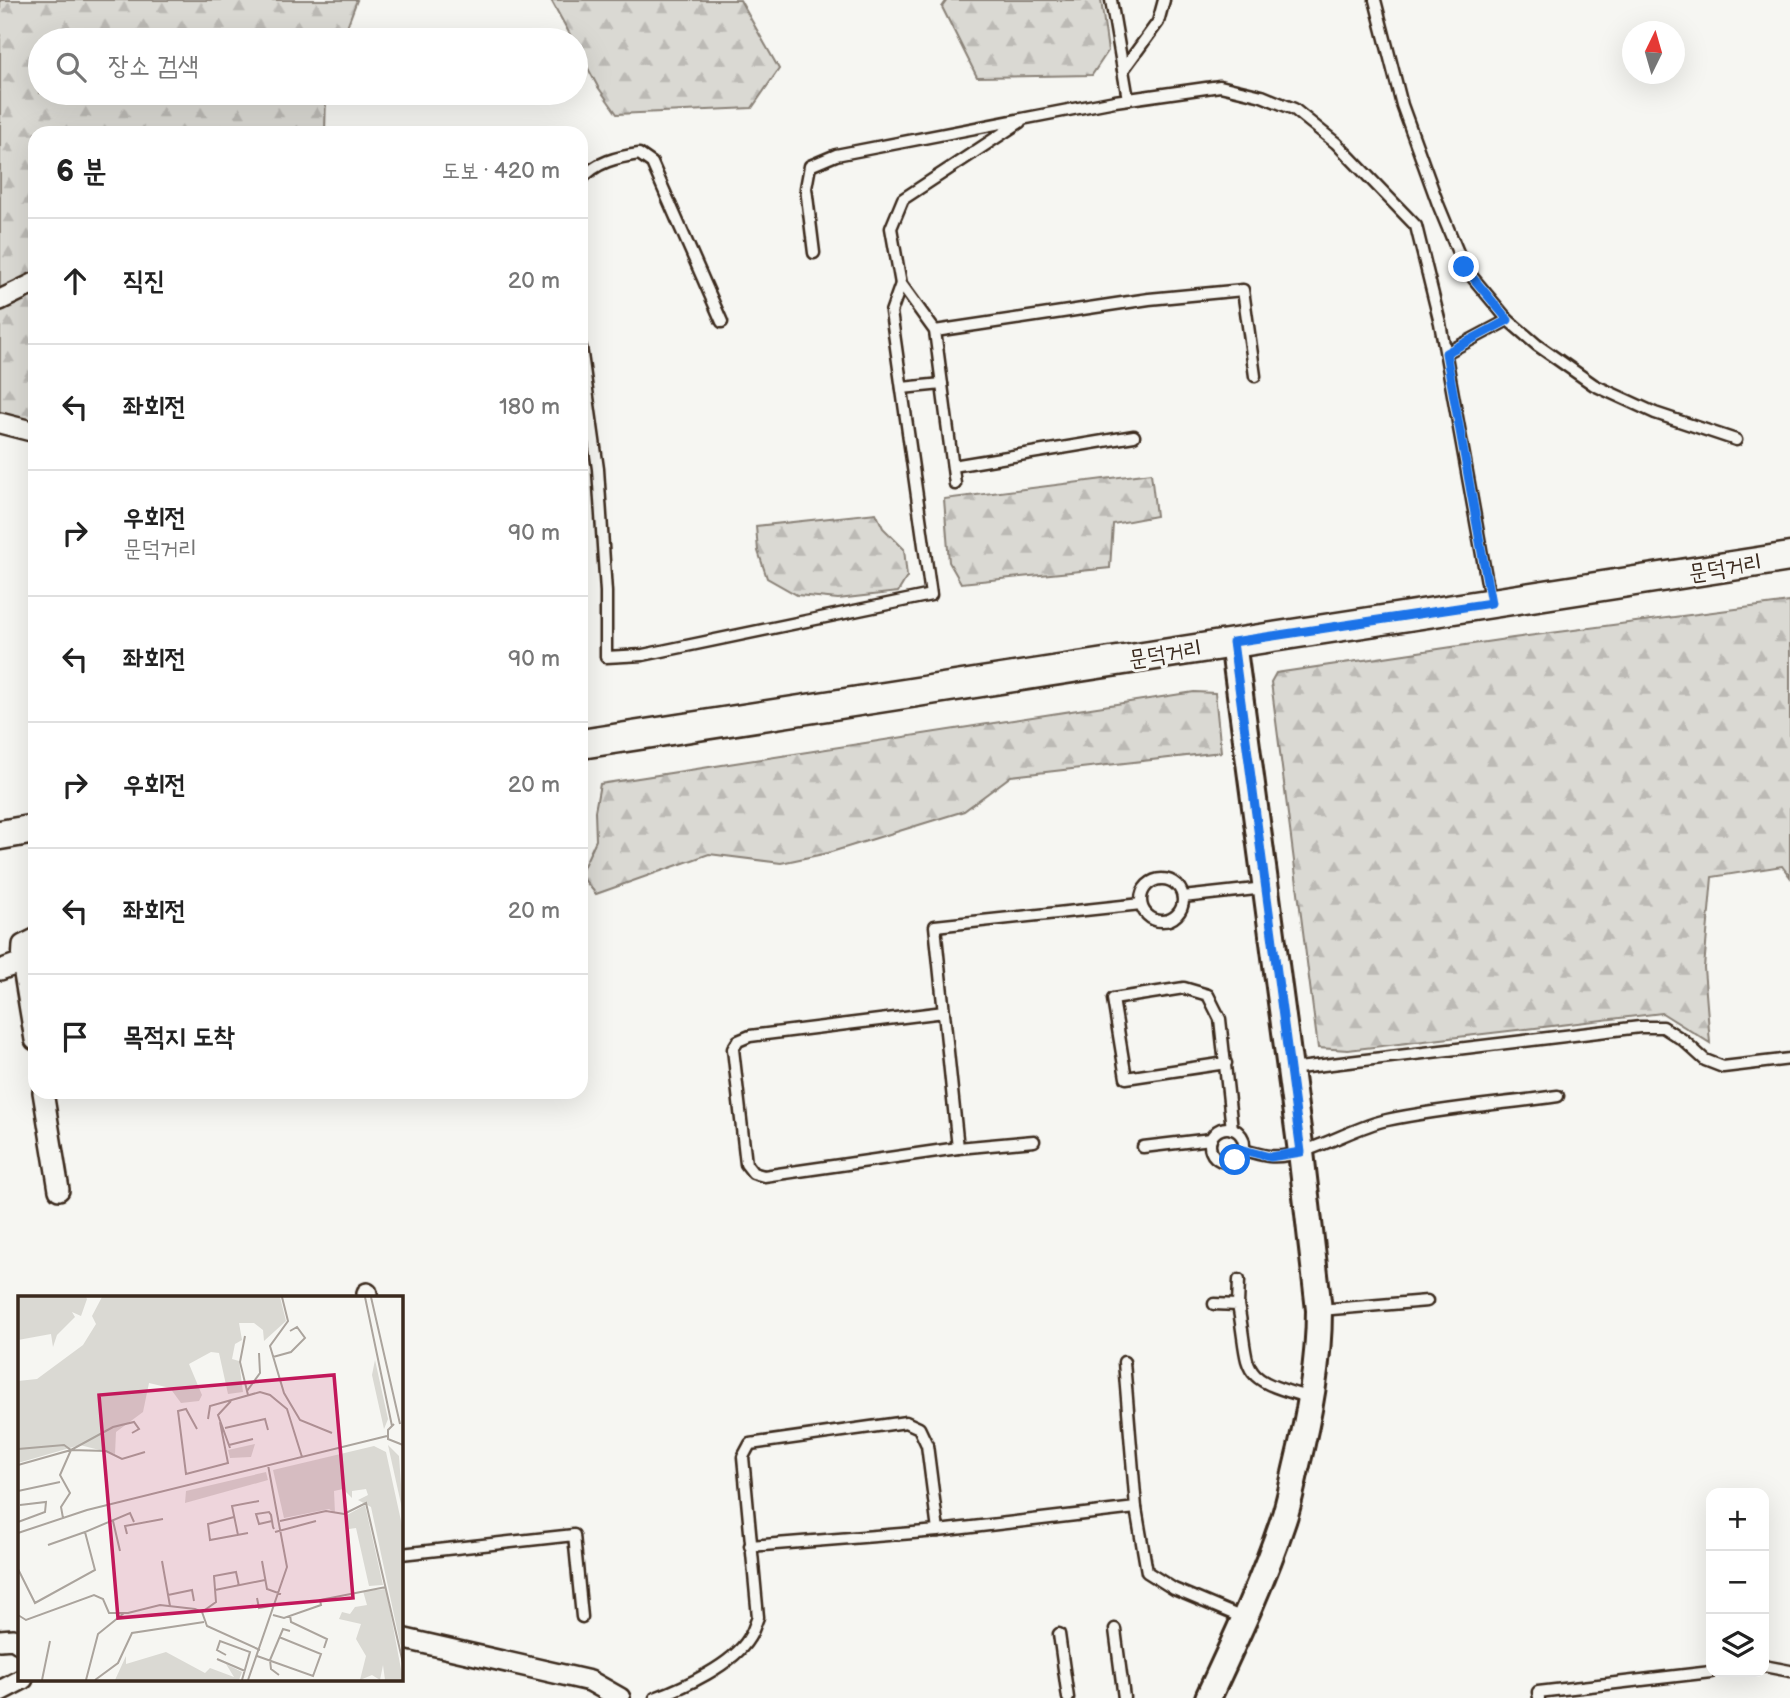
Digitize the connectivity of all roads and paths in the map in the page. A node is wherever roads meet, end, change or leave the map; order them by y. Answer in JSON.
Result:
{"nodes":[{"id":1,"x":1111,"y":0,"type":"edge"},
{"id":2,"x":1164,"y":0,"type":"edge"},
{"id":3,"x":1375,"y":0,"type":"edge"},
{"id":4,"x":1123,"y":70,"type":"junction"},
{"id":5,"x":1128,"y":99,"type":"junction"},
{"id":6,"x":1027,"y":118,"type":"junction"},
{"id":7,"x":588,"y":173,"type":"edge"},
{"id":8,"x":814,"y":253,"type":"dead end"},
{"id":9,"x":901,"y":284,"type":"junction"},
{"id":10,"x":28,"y":286,"type":"edge"},
{"id":11,"x":0,"y":300,"type":"edge"},
{"id":12,"x":1508,"y":320,"type":"junction"},
{"id":13,"x":722,"y":322,"type":"dead end"},
{"id":14,"x":935,"y":331,"type":"junction"},
{"id":15,"x":1446,"y":353,"type":"junction"},
{"id":16,"x":1255,"y":376,"type":"dead end"},
{"id":17,"x":942,"y":384,"type":"junction"},
{"id":18,"x":902,"y":388,"type":"junction"},
{"id":19,"x":588,"y":397,"type":"edge"},
{"id":20,"x":0,"y":423,"type":"edge"},
{"id":21,"x":28,"y":430,"type":"edge"},
{"id":22,"x":1134,"y":436,"type":"dead end"},
{"id":23,"x":1736,"y":440,"type":"dead end"},
{"id":24,"x":953,"y":466,"type":"junction"},
{"id":25,"x":955,"y":484,"type":"dead end"},
{"id":26,"x":1790,"y":557,"type":"edge"},
{"id":27,"x":1491,"y":603,"type":"junction"},
{"id":28,"x":1233,"y":642,"type":"junction"},
{"id":29,"x":588,"y":743,"type":"edge"},
{"id":30,"x":28,"y":830,"type":"edge"},
{"id":31,"x":0,"y":835,"type":"edge"},
{"id":32,"x":1265,"y":888,"type":"junction"},
{"id":33,"x":1183,"y":897,"type":"junction"},
{"id":34,"x":1141,"y":904,"type":"junction"},
{"id":35,"x":28,"y":942,"type":"edge"},
{"id":36,"x":22,"y":961,"type":"junction"},
{"id":37,"x":0,"y":970,"type":"edge"},
{"id":38,"x":28,"y":997,"type":"edge"},
{"id":39,"x":944,"y":1012,"type":"junction"},
{"id":40,"x":1790,"y":1059,"type":"edge"},
{"id":41,"x":1226,"y":1063,"type":"junction"},
{"id":42,"x":1289,"y":1069,"type":"junction"},
{"id":43,"x":1559,"y":1096,"type":"dead end"},
{"id":44,"x":44,"y":1099,"type":"edge"},
{"id":45,"x":1233,"y":1129,"type":"junction"},
{"id":46,"x":1211,"y":1139,"type":"junction"},
{"id":47,"x":1034,"y":1141,"type":"dead end"},
{"id":48,"x":1143,"y":1147,"type":"dead end"},
{"id":49,"x":958,"y":1148,"type":"junction"},
{"id":50,"x":1243,"y":1150,"type":"junction"},
{"id":51,"x":1301,"y":1152,"type":"junction"},
{"id":52,"x":59,"y":1190,"type":"dead end"},
{"id":53,"x":1239,"y":1280,"type":"dead end"},
{"id":54,"x":1427,"y":1301,"type":"dead end"},
{"id":55,"x":1214,"y":1304,"type":"dead end"},
{"id":56,"x":1238,"y":1305,"type":"junction"},
{"id":57,"x":1319,"y":1310,"type":"junction"},
{"id":58,"x":1124,"y":1362,"type":"dead end"},
{"id":59,"x":1312,"y":1398,"type":"junction"},
{"id":60,"x":1136,"y":1508,"type":"junction"},
{"id":61,"x":938,"y":1531,"type":"junction"},
{"id":62,"x":750,"y":1546,"type":"junction"},
{"id":63,"x":402,"y":1554,"type":"edge"},
{"id":64,"x":582,"y":1616,"type":"dead end"},
{"id":65,"x":1245,"y":1618,"type":"junction"},
{"id":66,"x":1115,"y":1629,"type":"dead end"},
{"id":67,"x":402,"y":1634,"type":"edge"},
{"id":68,"x":1059,"y":1634,"type":"dead end"},
{"id":69,"x":0,"y":1640,"type":"edge"},
{"id":70,"x":18,"y":1642,"type":"edge"},
{"id":71,"x":1769,"y":1667,"type":"edge"},
{"id":72,"x":1790,"y":1671,"type":"edge"},
{"id":73,"x":1706,"y":1673,"type":"edge"},
{"id":74,"x":21,"y":1680,"type":"edge"},
{"id":75,"x":0,"y":1692,"type":"edge"},
{"id":76,"x":620,"y":1698,"type":"edge"},
{"id":77,"x":655,"y":1698,"type":"edge"},
{"id":78,"x":1068,"y":1698,"type":"edge"},
{"id":79,"x":1124,"y":1698,"type":"edge"},
{"id":80,"x":1208,"y":1698,"type":"edge"},
{"id":81,"x":1539,"y":1698,"type":"edge"}],
"edges":[{"from":1,"to":4,"type":"lane"},
{"from":2,"to":4,"type":"lane"},
{"from":3,"to":12,"type":"lane"},
{"from":4,"to":5,"type":"lane"},
{"from":5,"to":6,"type":"lane"},
{"from":5,"to":15,"type":"lane"},
{"from":6,"to":8,"type":"lane"},
{"from":6,"to":9,"type":"lane"},
{"from":7,"to":13,"type":"lane"},
{"from":9,"to":14,"type":"lane"},
{"from":9,"to":18,"type":"lane"},
{"from":10,"to":11,"type":"street"},
{"from":12,"to":15,"type":"lane"},
{"from":12,"to":23,"type":"lane"},
{"from":14,"to":16,"type":"lane"},
{"from":14,"to":17,"type":"lane"},
{"from":15,"to":27,"type":"lane"},
{"from":17,"to":18,"type":"lane"},
{"from":17,"to":24,"type":"lane"},
{"from":18,"to":19,"type":"lane"},
{"from":20,"to":21,"type":"street"},
{"from":22,"to":24,"type":"lane"},
{"from":24,"to":25,"type":"lane"},
{"from":26,"to":27,"type":"main road","name":"문덕거리"},
{"from":27,"to":28,"type":"main road","name":"문덕거리"},
{"from":28,"to":29,"type":"main road","name":"문덕거리"},
{"from":28,"to":32,"type":"street"},
{"from":30,"to":31,"type":"main road"},
{"from":32,"to":33,"type":"lane"},
{"from":32,"to":42,"type":"street"},
{"from":33,"to":34,"type":"lane"},
{"from":33,"to":34,"type":"lane"},
{"from":34,"to":39,"type":"lane"},
{"from":35,"to":36,"type":"street"},
{"from":36,"to":37,"type":"street"},
{"from":36,"to":38,"type":"street"},
{"from":39,"to":49,"type":"lane"},
{"from":39,"to":49,"type":"lane"},
{"from":40,"to":42,"type":"lane"},
{"from":41,"to":41,"type":"lane"},
{"from":41,"to":45,"type":"lane"},
{"from":42,"to":51,"type":"street"},
{"from":43,"to":51,"type":"lane"},
{"from":44,"to":52,"type":"street"},
{"from":45,"to":46,"type":"lane"},
{"from":45,"to":50,"type":"lane"},
{"from":46,"to":48,"type":"lane"},
{"from":46,"to":50,"type":"lane"},
{"from":47,"to":49,"type":"lane"},
{"from":50,"to":51,"type":"lane"},
{"from":51,"to":57,"type":"street"},
{"from":53,"to":56,"type":"lane"},
{"from":54,"to":57,"type":"lane"},
{"from":55,"to":56,"type":"lane"},
{"from":56,"to":59,"type":"lane"},
{"from":57,"to":59,"type":"street"},
{"from":58,"to":60,"type":"lane"},
{"from":59,"to":65,"type":"street"},
{"from":60,"to":61,"type":"lane"},
{"from":60,"to":65,"type":"lane"},
{"from":61,"to":62,"type":"lane"},
{"from":61,"to":62,"type":"lane"},
{"from":62,"to":77,"type":"lane"},
{"from":63,"to":64,"type":"lane"},
{"from":65,"to":80,"type":"street"},
{"from":66,"to":79,"type":"lane"},
{"from":67,"to":76,"type":"street"},
{"from":68,"to":78,"type":"lane"},
{"from":69,"to":70,"type":"street"},
{"from":71,"to":72,"type":"lane"},
{"from":73,"to":81,"type":"lane"},
{"from":74,"to":75,"type":"street"}]}
